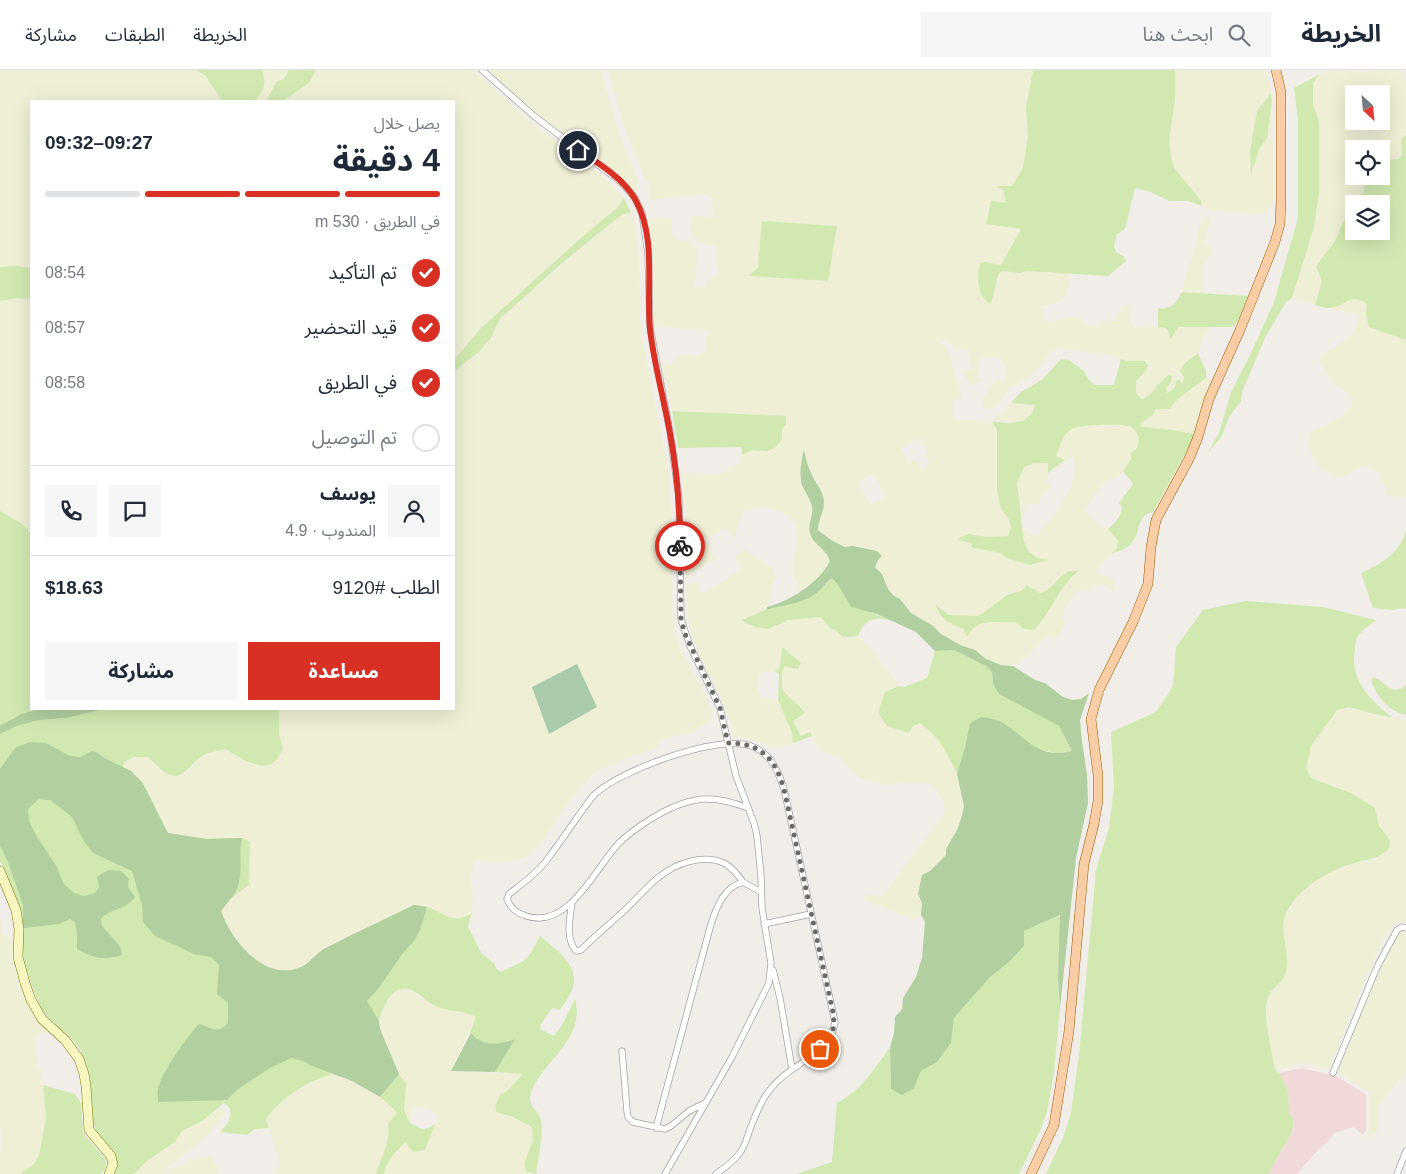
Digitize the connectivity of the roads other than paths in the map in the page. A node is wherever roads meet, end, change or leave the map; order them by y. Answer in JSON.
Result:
{"nodes":[{"id":1,"x":482,"y":70,"type":"edge"},
{"id":2,"x":1276,"y":70,"type":"edge"},
{"id":3,"x":728,"y":743,"type":"junction"},
{"id":4,"x":748,"y":808,"type":"junction"},
{"id":5,"x":0,"y":870,"type":"edge"},
{"id":6,"x":743,"y":882,"type":"junction"},
{"id":7,"x":761,"y":892,"type":"junction"},
{"id":8,"x":572,"y":902,"type":"junction"},
{"id":9,"x":811,"y":914,"type":"junction"},
{"id":10,"x":764,"y":924,"type":"junction"},
{"id":11,"x":1406,"y":928,"type":"edge"},
{"id":12,"x":771,"y":963,"type":"junction"},
{"id":13,"x":622,"y":1050,"type":"dead end"},
{"id":14,"x":792,"y":1069,"type":"junction"},
{"id":15,"x":1333,"y":1072,"type":"dead end"},
{"id":16,"x":706,"y":1103,"type":"junction"},
{"id":17,"x":656,"y":1128,"type":"junction"},
{"id":18,"x":1406,"y":1151,"type":"edge"},
{"id":19,"x":109,"y":1174,"type":"edge"},
{"id":20,"x":665,"y":1174,"type":"edge"},
{"id":21,"x":716,"y":1174,"type":"edge"},
{"id":22,"x":1031,"y":1174,"type":"edge"},
{"id":23,"x":1397,"y":1174,"type":"edge"}],
"edges":[{"from":1,"to":3,"type":"street"},
{"from":2,"to":22,"type":"main road"},
{"from":3,"to":4,"type":"street"},
{"from":3,"to":8,"type":"street"},
{"from":3,"to":9,"type":"street"},
{"from":4,"to":7,"type":"street"},
{"from":4,"to":8,"type":"street"},
{"from":5,"to":19,"type":"street"},
{"from":6,"to":7,"type":"street"},
{"from":6,"to":8,"type":"street"},
{"from":6,"to":17,"type":"street"},
{"from":7,"to":10,"type":"street"},
{"from":9,"to":10,"type":"street"},
{"from":9,"to":14,"type":"street"},
{"from":10,"to":12,"type":"street"},
{"from":11,"to":15,"type":"street"},
{"from":12,"to":14,"type":"street"},
{"from":12,"to":16,"type":"street"},
{"from":13,"to":17,"type":"street"},
{"from":14,"to":21,"type":"street"},
{"from":16,"to":17,"type":"street"},
{"from":16,"to":20,"type":"street"},
{"from":18,"to":23,"type":"street"}]}
